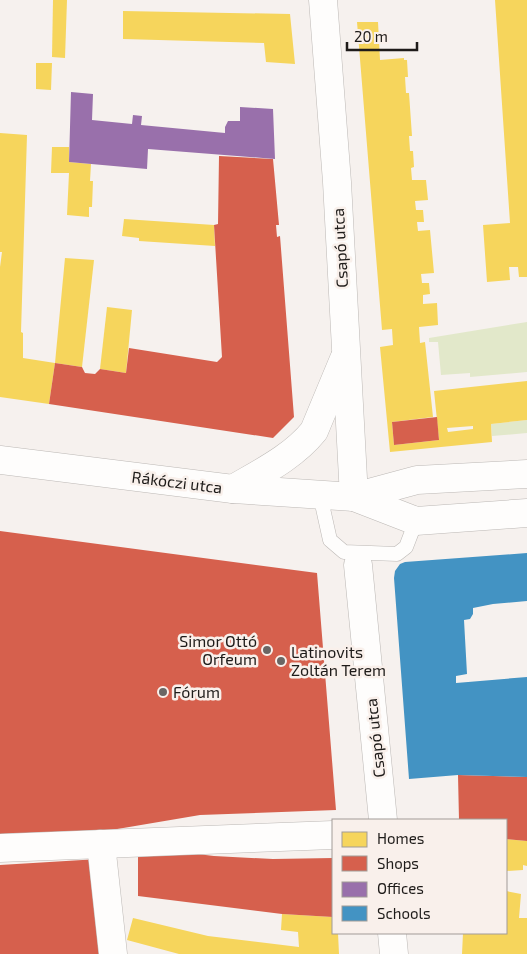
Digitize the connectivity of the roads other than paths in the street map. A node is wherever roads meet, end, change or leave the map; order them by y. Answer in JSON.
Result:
{"nodes":[{"id":1,"x":323,"y":0,"type":"edge"},
{"id":2,"x":346,"y":352,"type":"junction"},
{"id":3,"x":0,"y":460,"type":"edge"},
{"id":4,"x":527,"y":474,"type":"edge"},
{"id":5,"x":233,"y":489,"type":"junction"},
{"id":6,"x":320,"y":495,"type":"junction"},
{"id":7,"x":354,"y":497,"type":"junction"},
{"id":8,"x":527,"y":513,"type":"edge"},
{"id":9,"x":416,"y":521,"type":"junction"},
{"id":10,"x":358,"y":566,"type":"dead end"},
{"id":11,"x":383,"y":819,"type":"edge"},
{"id":12,"x":332,"y":835,"type":"edge"},
{"id":13,"x":100,"y":844,"type":"junction"},
{"id":14,"x":0,"y":848,"type":"edge"},
{"id":15,"x":392,"y":934,"type":"edge"},
{"id":16,"x":113,"y":954,"type":"edge"},
{"id":17,"x":394,"y":954,"type":"edge"}],
"edges":[{"from":1,"to":2,"type":"street","name":"Csapó utca"},
{"from":2,"to":5,"type":"street"},
{"from":2,"to":7,"type":"street","name":"Csapó utca"},
{"from":3,"to":5,"type":"street","name":"Rákóczi utca"},
{"from":4,"to":7,"type":"street"},
{"from":5,"to":6,"type":"street","name":"Rákóczi utca"},
{"from":6,"to":7,"type":"street","name":"Rákóczi utca"},
{"from":6,"to":9,"type":"lane"},
{"from":7,"to":9,"type":"street"},
{"from":8,"to":9,"type":"street"},
{"from":10,"to":11,"type":"street","name":"Csapó utca"},
{"from":12,"to":13,"type":"street"},
{"from":13,"to":14,"type":"street"},
{"from":13,"to":16,"type":"street"},
{"from":15,"to":17,"type":"street"}]}
